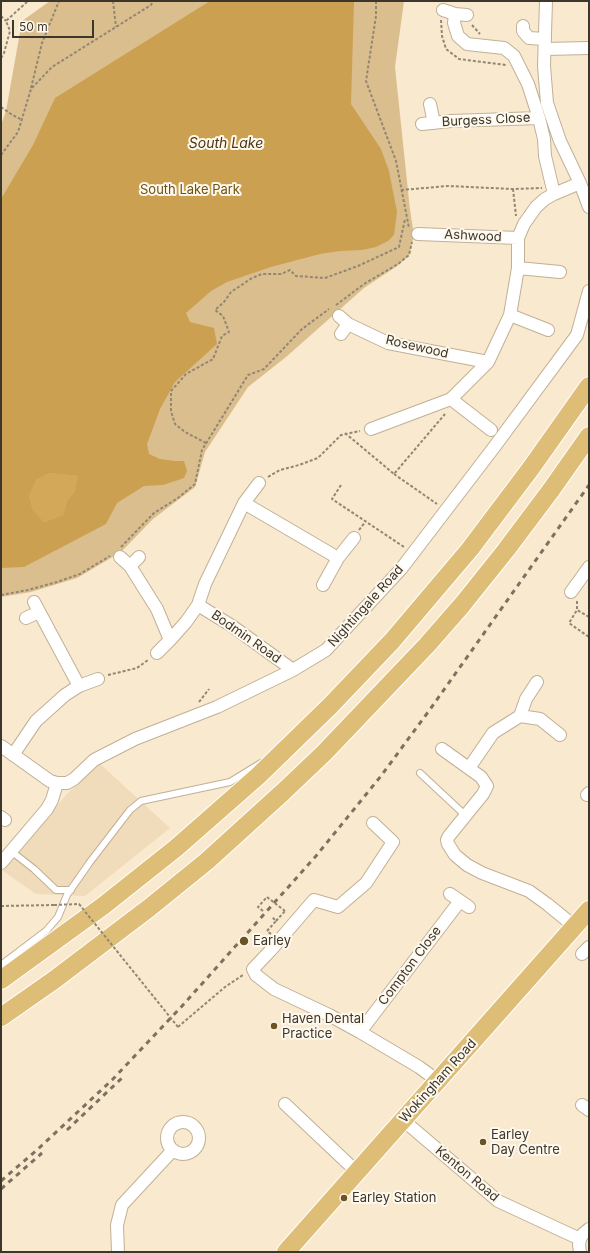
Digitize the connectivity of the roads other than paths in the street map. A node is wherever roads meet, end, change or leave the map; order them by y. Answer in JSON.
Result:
{"nodes":[{"id":1,"x":546,"y":1,"type":"edge"},
{"id":2,"x":443,"y":10,"type":"dead end"},
{"id":3,"x":523,"y":26,"type":"dead end"},
{"id":4,"x":545,"y":44,"type":"junction"},
{"id":5,"x":589,"y":48,"type":"edge"},
{"id":6,"x":430,"y":104,"type":"dead end"},
{"id":7,"x":539,"y":118,"type":"junction"},
{"id":8,"x":580,"y":184,"type":"junction"},
{"id":9,"x":553,"y":190,"type":"junction"},
{"id":10,"x":589,"y":207,"type":"edge"},
{"id":11,"x":419,"y":238,"type":"road end"},
{"id":12,"x":518,"y":238,"type":"junction"},
{"id":13,"x":518,"y":268,"type":"junction"},
{"id":14,"x":560,"y":272,"type":"dead end"},
{"id":15,"x":589,"y":291,"type":"edge"},
{"id":16,"x":510,"y":315,"type":"junction"},
{"id":17,"x":343,"y":325,"type":"dead end"},
{"id":18,"x":548,"y":330,"type":"dead end"},
{"id":19,"x":488,"y":362,"type":"junction"},
{"id":20,"x":589,"y":386,"type":"edge"},
{"id":21,"x":453,"y":400,"type":"junction"},
{"id":22,"x":371,"y":429,"type":"road end"},
{"id":23,"x":491,"y":430,"type":"dead end"},
{"id":24,"x":589,"y":436,"type":"edge"},
{"id":25,"x":259,"y":483,"type":"road end"},
{"id":26,"x":244,"y":503,"type":"junction"},
{"id":27,"x":354,"y":538,"type":"dead end"},
{"id":28,"x":116,"y":555,"type":"road end"},
{"id":29,"x":139,"y":557,"type":"dead end"},
{"id":30,"x":338,"y":558,"type":"junction"},
{"id":31,"x":130,"y":566,"type":"junction"},
{"id":32,"x":589,"y":567,"type":"edge"},
{"id":33,"x":323,"y":585,"type":"dead end"},
{"id":34,"x":571,"y":592,"type":"dead end"},
{"id":35,"x":198,"y":605,"type":"junction"},
{"id":36,"x":26,"y":618,"type":"dead end"},
{"id":37,"x":170,"y":640,"type":"junction"},
{"id":38,"x":157,"y":653,"type":"road end"},
{"id":39,"x":293,"y":670,"type":"junction"},
{"id":40,"x":98,"y":679,"type":"road end"},
{"id":41,"x":536,"y":682,"type":"dead end"},
{"id":42,"x":79,"y":686,"type":"junction"},
{"id":43,"x":520,"y":716,"type":"junction"},
{"id":44,"x":560,"y":735,"type":"dead end"},
{"id":45,"x":298,"y":738,"type":"junction"},
{"id":46,"x":1,"y":746,"type":"edge"},
{"id":47,"x":442,"y":748,"type":"dead end"},
{"id":48,"x":13,"y":755,"type":"junction"},
{"id":49,"x":469,"y":768,"type":"junction"},
{"id":50,"x":420,"y":774,"type":"dead end"},
{"id":51,"x":57,"y":784,"type":"junction"},
{"id":52,"x":466,"y":816,"type":"junction"},
{"id":53,"x":373,"y":823,"type":"dead end"},
{"id":54,"x":11,"y":851,"type":"junction"},
{"id":55,"x":1,"y":863,"type":"edge"},
{"id":56,"x":71,"y":890,"type":"junction"},
{"id":57,"x":460,"y":901,"type":"dead end"},
{"id":58,"x":589,"y":910,"type":"edge"},
{"id":59,"x":574,"y":926,"type":"junction"},
{"id":60,"x":1,"y":965,"type":"edge"},
{"id":61,"x":1,"y":980,"type":"edge"},
{"id":62,"x":1,"y":1017,"type":"edge"},
{"id":63,"x":360,"y":1032,"type":"junction"},
{"id":64,"x":438,"y":1081,"type":"junction"},
{"id":65,"x":285,"y":1104,"type":"dead end"},
{"id":66,"x":403,"y":1120,"type":"junction"},
{"id":67,"x":173,"y":1150,"type":"dead end"},
{"id":68,"x":357,"y":1172,"type":"junction"},
{"id":69,"x":589,"y":1229,"type":"edge"},
{"id":70,"x":580,"y":1239,"type":"junction"},
{"id":71,"x":118,"y":1252,"type":"edge"},
{"id":72,"x":286,"y":1252,"type":"edge"},
{"id":73,"x":580,"y":1252,"type":"edge"}],
"edges":[{"from":1,"to":4,"type":"street"},
{"from":2,"to":7,"type":"street","name":"Burgess Close"},
{"from":3,"to":4,"type":"street"},
{"from":4,"to":5,"type":"street"},
{"from":4,"to":8,"type":"street"},
{"from":6,"to":7,"type":"street","name":"Burgess Close"},
{"from":7,"to":9,"type":"street","name":"Burgess Close"},
{"from":8,"to":9,"type":"street"},
{"from":8,"to":10,"type":"street"},
{"from":9,"to":12,"type":"street"},
{"from":11,"to":12,"type":"street","name":"Ashwood"},
{"from":12,"to":13,"type":"street"},
{"from":13,"to":14,"type":"street"},
{"from":13,"to":16,"type":"street"},
{"from":15,"to":39,"type":"street","name":"Nightingale Road"},
{"from":16,"to":18,"type":"street"},
{"from":16,"to":19,"type":"street"},
{"from":17,"to":19,"type":"street","name":"Rosewood"},
{"from":19,"to":21,"type":"street"},
{"from":20,"to":45,"type":"main road"},
{"from":21,"to":22,"type":"street"},
{"from":21,"to":23,"type":"street"},
{"from":24,"to":62,"type":"main road"},
{"from":25,"to":26,"type":"street","name":"Bodmin Road"},
{"from":26,"to":30,"type":"street"},
{"from":26,"to":35,"type":"street","name":"Bodmin Road"},
{"from":27,"to":30,"type":"street"},
{"from":28,"to":31,"type":"street"},
{"from":29,"to":31,"type":"street"},
{"from":30,"to":33,"type":"street"},
{"from":31,"to":37,"type":"street"},
{"from":32,"to":34,"type":"street"},
{"from":35,"to":37,"type":"street","name":"Bodmin Road"},
{"from":35,"to":39,"type":"street","name":"Bodmin Road"},
{"from":36,"to":42,"type":"street"},
{"from":37,"to":38,"type":"street","name":"Bodmin Road"},
{"from":39,"to":51,"type":"street","name":"Nightingale Road"},
{"from":40,"to":42,"type":"street"},
{"from":41,"to":43,"type":"street"},
{"from":42,"to":48,"type":"street"},
{"from":43,"to":44,"type":"street"},
{"from":43,"to":49,"type":"street"},
{"from":45,"to":56,"type":"lane"},
{"from":45,"to":61,"type":"main road"},
{"from":46,"to":48,"type":"street"},
{"from":47,"to":49,"type":"street"},
{"from":48,"to":51,"type":"street"},
{"from":49,"to":52,"type":"street"},
{"from":50,"to":52,"type":"lane"},
{"from":51,"to":54,"type":"street"},
{"from":52,"to":59,"type":"street"},
{"from":53,"to":63,"type":"street"},
{"from":54,"to":55,"type":"street"},
{"from":54,"to":56,"type":"lane"},
{"from":56,"to":60,"type":"lane"},
{"from":57,"to":63,"type":"street","name":"Compton Close"},
{"from":58,"to":59,"type":"main road","name":"Wokingham Road"},
{"from":59,"to":64,"type":"main road","name":"Wokingham Road"},
{"from":63,"to":64,"type":"street"},
{"from":64,"to":66,"type":"main road","name":"Wokingham Road"},
{"from":65,"to":68,"type":"street"},
{"from":66,"to":68,"type":"main road","name":"Wokingham Road"},
{"from":66,"to":70,"type":"street","name":"Kenton Road"},
{"from":67,"to":71,"type":"street"},
{"from":68,"to":72,"type":"main road","name":"Wokingham Road"},
{"from":69,"to":70,"type":"street"},
{"from":70,"to":73,"type":"street"}]}
